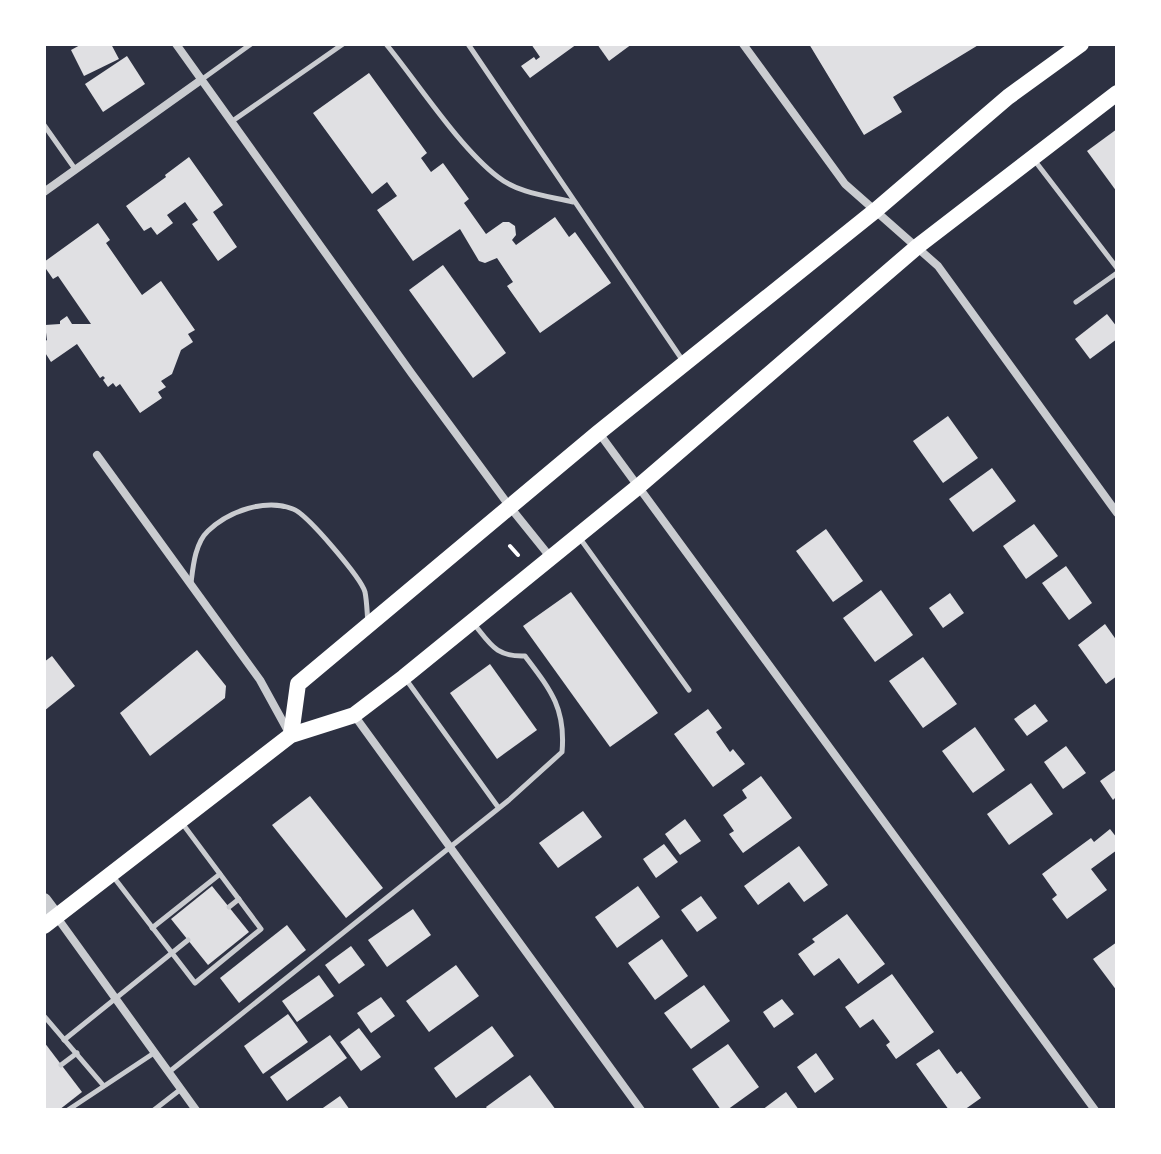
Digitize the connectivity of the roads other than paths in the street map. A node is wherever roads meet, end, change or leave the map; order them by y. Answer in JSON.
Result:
{"nodes":[{"id":1,"x":176,"y":44,"type":"edge"},
{"id":2,"x":251,"y":44,"type":"edge"},
{"id":3,"x":343,"y":44,"type":"edge"},
{"id":4,"x":386,"y":44,"type":"edge"},
{"id":5,"x":468,"y":44,"type":"edge"},
{"id":6,"x":743,"y":44,"type":"edge"},
{"id":7,"x":1081,"y":44,"type":"edge"},
{"id":8,"x":201,"y":80,"type":"junction"},
{"id":9,"x":1117,"y":93,"type":"edge"},
{"id":10,"x":231,"y":122,"type":"junction"},
{"id":11,"x":44,"y":125,"type":"edge"},
{"id":12,"x":1032,"y":157,"type":"junction"},
{"id":13,"x":76,"y":169,"type":"junction"},
{"id":14,"x":44,"y":192,"type":"edge"},
{"id":15,"x":573,"y":202,"type":"junction"},
{"id":16,"x":876,"y":210,"type":"junction"},
{"id":17,"x":918,"y":246,"type":"junction"},
{"id":18,"x":1117,"y":270,"type":"edge"},
{"id":19,"x":1076,"y":302,"type":"dead end"},
{"id":20,"x":685,"y":364,"type":"junction"},
{"id":21,"x":598,"y":433,"type":"junction"},
{"id":22,"x":97,"y":455,"type":"dead end"},
{"id":23,"x":639,"y":486,"type":"junction"},
{"id":24,"x":510,"y":507,"type":"junction"},
{"id":25,"x":1117,"y":513,"type":"edge"},
{"id":26,"x":578,"y":537,"type":"junction"},
{"id":27,"x":551,"y":559,"type":"junction"},
{"id":28,"x":191,"y":584,"type":"junction"},
{"id":29,"x":472,"y":623,"type":"junction"},
{"id":30,"x":368,"y":625,"type":"junction"},
{"id":31,"x":404,"y":677,"type":"junction"},
{"id":32,"x":689,"y":690,"type":"dead end"},
{"id":33,"x":354,"y":715,"type":"junction"},
{"id":34,"x":291,"y":735,"type":"junction"},
{"id":35,"x":498,"y":807,"type":"junction"},
{"id":36,"x":180,"y":821,"type":"junction"},
{"id":37,"x":448,"y":846,"type":"junction"},
{"id":38,"x":221,"y":874,"type":"junction"},
{"id":39,"x":111,"y":875,"type":"junction"},
{"id":40,"x":239,"y":899,"type":"junction"},
{"id":41,"x":44,"y":900,"type":"edge"},
{"id":42,"x":229,"y":907,"type":"dead end"},
{"id":43,"x":50,"y":921,"type":"edge"},
{"id":44,"x":152,"y":928,"type":"junction"},
{"id":45,"x":188,"y":940,"type":"dead end"},
{"id":46,"x":172,"y":953,"type":"junction"},
{"id":47,"x":115,"y":999,"type":"junction"},
{"id":48,"x":45,"y":1019,"type":"edge"},
{"id":49,"x":64,"y":1040,"type":"junction"},
{"id":50,"x":155,"y":1052,"type":"junction"},
{"id":51,"x":77,"y":1053,"type":"junction"},
{"id":52,"x":61,"y":1065,"type":"dead end"},
{"id":53,"x":169,"y":1072,"type":"junction"},
{"id":54,"x":103,"y":1085,"type":"junction"},
{"id":55,"x":181,"y":1089,"type":"junction"},
{"id":56,"x":68,"y":1110,"type":"edge"},
{"id":57,"x":154,"y":1110,"type":"edge"},
{"id":58,"x":196,"y":1110,"type":"edge"},
{"id":59,"x":641,"y":1110,"type":"edge"},
{"id":60,"x":1095,"y":1110,"type":"edge"}],
"edges":[{"from":1,"to":8,"type":"street"},
{"from":2,"to":8,"type":"lane"},
{"from":3,"to":10,"type":"lane"},
{"from":4,"to":15,"type":"lane"},
{"from":5,"to":15,"type":"lane"},
{"from":6,"to":16,"type":"street"},
{"from":7,"to":16,"type":"main road"},
{"from":8,"to":10,"type":"street"},
{"from":8,"to":13,"type":"street"},
{"from":9,"to":12,"type":"main road"},
{"from":10,"to":24,"type":"street"},
{"from":11,"to":13,"type":"lane"},
{"from":12,"to":17,"type":"main road"},
{"from":12,"to":18,"type":"lane"},
{"from":13,"to":14,"type":"street"},
{"from":15,"to":20,"type":"lane"},
{"from":16,"to":17,"type":"street"},
{"from":16,"to":20,"type":"main road"},
{"from":17,"to":23,"type":"main road"},
{"from":17,"to":25,"type":"street"},
{"from":18,"to":19,"type":"lane"},
{"from":20,"to":21,"type":"main road"},
{"from":21,"to":23,"type":"street"},
{"from":21,"to":24,"type":"main road"},
{"from":22,"to":28,"type":"street"},
{"from":23,"to":26,"type":"main road"},
{"from":23,"to":60,"type":"street"},
{"from":24,"to":27,"type":"street"},
{"from":24,"to":30,"type":"main road"},
{"from":26,"to":27,"type":"main road"},
{"from":26,"to":32,"type":"lane"},
{"from":27,"to":29,"type":"main road"},
{"from":28,"to":30,"type":"lane"},
{"from":28,"to":34,"type":"street"},
{"from":29,"to":31,"type":"main road"},
{"from":29,"to":35,"type":"lane"},
{"from":30,"to":34,"type":"main road"},
{"from":31,"to":33,"type":"main road"},
{"from":31,"to":35,"type":"lane"},
{"from":33,"to":34,"type":"main road"},
{"from":33,"to":37,"type":"street"},
{"from":34,"to":36,"type":"main road"},
{"from":35,"to":37,"type":"lane"},
{"from":36,"to":38,"type":"lane"},
{"from":36,"to":39,"type":"main road"},
{"from":37,"to":53,"type":"lane"},
{"from":37,"to":59,"type":"street"},
{"from":38,"to":40,"type":"lane"},
{"from":38,"to":44,"type":"lane"},
{"from":39,"to":43,"type":"main road"},
{"from":39,"to":44,"type":"lane"},
{"from":40,"to":42,"type":"lane"},
{"from":40,"to":46,"type":"lane"},
{"from":41,"to":43,"type":"street"},
{"from":43,"to":47,"type":"street"},
{"from":44,"to":46,"type":"lane"},
{"from":45,"to":46,"type":"lane"},
{"from":46,"to":47,"type":"lane"},
{"from":47,"to":49,"type":"lane"},
{"from":47,"to":50,"type":"street"},
{"from":48,"to":49,"type":"lane"},
{"from":49,"to":51,"type":"lane"},
{"from":50,"to":53,"type":"street"},
{"from":50,"to":54,"type":"lane"},
{"from":51,"to":52,"type":"lane"},
{"from":51,"to":54,"type":"lane"},
{"from":53,"to":55,"type":"street"},
{"from":54,"to":56,"type":"lane"},
{"from":55,"to":57,"type":"lane"},
{"from":55,"to":58,"type":"street"}]}
